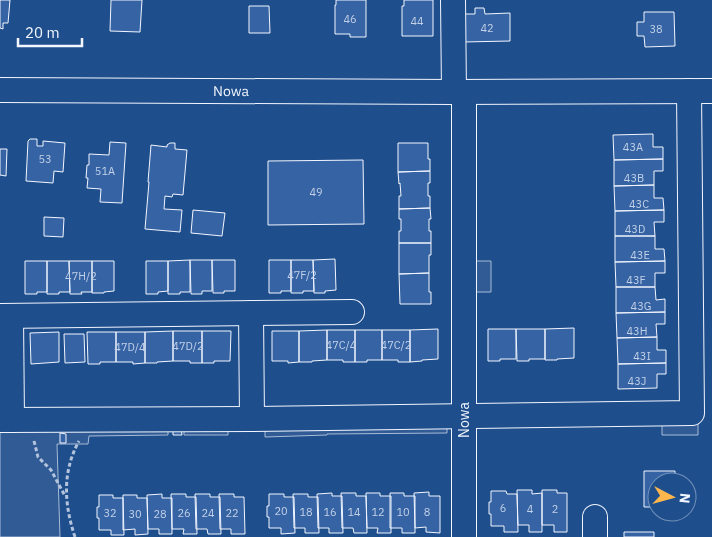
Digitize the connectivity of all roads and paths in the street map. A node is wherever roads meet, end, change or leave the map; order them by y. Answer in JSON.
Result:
{"nodes":[{"id":1,"x":453,"y":0,"type":"edge"},
{"id":2,"x":0,"y":90,"type":"edge"},
{"id":3,"x":689,"y":91,"type":"junction"},
{"id":4,"x":712,"y":91,"type":"edge"},
{"id":5,"x":458,"y":92,"type":"junction"},
{"id":6,"x":352,"y":312,"type":"dead end"},
{"id":7,"x":251,"y":313,"type":"junction"},
{"id":8,"x":6,"y":316,"type":"edge"},
{"id":9,"x":464,"y":415,"type":"junction"},
{"id":10,"x":252,"y":419,"type":"junction"},
{"id":11,"x":6,"y":420,"type":"edge"},
{"id":12,"x":34,"y":443,"type":"dead end"},
{"id":13,"x":78,"y":444,"type":"dead end"},
{"id":14,"x":66,"y":496,"type":"junction"},
{"id":15,"x":75,"y":537,"type":"edge"},
{"id":16,"x":464,"y":537,"type":"edge"}],
"edges":[{"from":1,"to":5,"type":"street"},
{"from":2,"to":5,"type":"street","name":"Nowa"},
{"from":3,"to":4,"type":"street","name":"Nowa"},
{"from":3,"to":5,"type":"street","name":"Nowa"},
{"from":3,"to":9,"type":"street"},
{"from":5,"to":9,"type":"street","name":"Nowa"},
{"from":6,"to":7,"type":"street"},
{"from":7,"to":8,"type":"street"},
{"from":7,"to":10,"type":"street"},
{"from":8,"to":11,"type":"street"},
{"from":9,"to":10,"type":"street"},
{"from":9,"to":16,"type":"street","name":"Nowa"},
{"from":10,"to":11,"type":"street"},
{"from":12,"to":14,"type":"path"},
{"from":13,"to":14,"type":"path"},
{"from":14,"to":15,"type":"path"}]}
